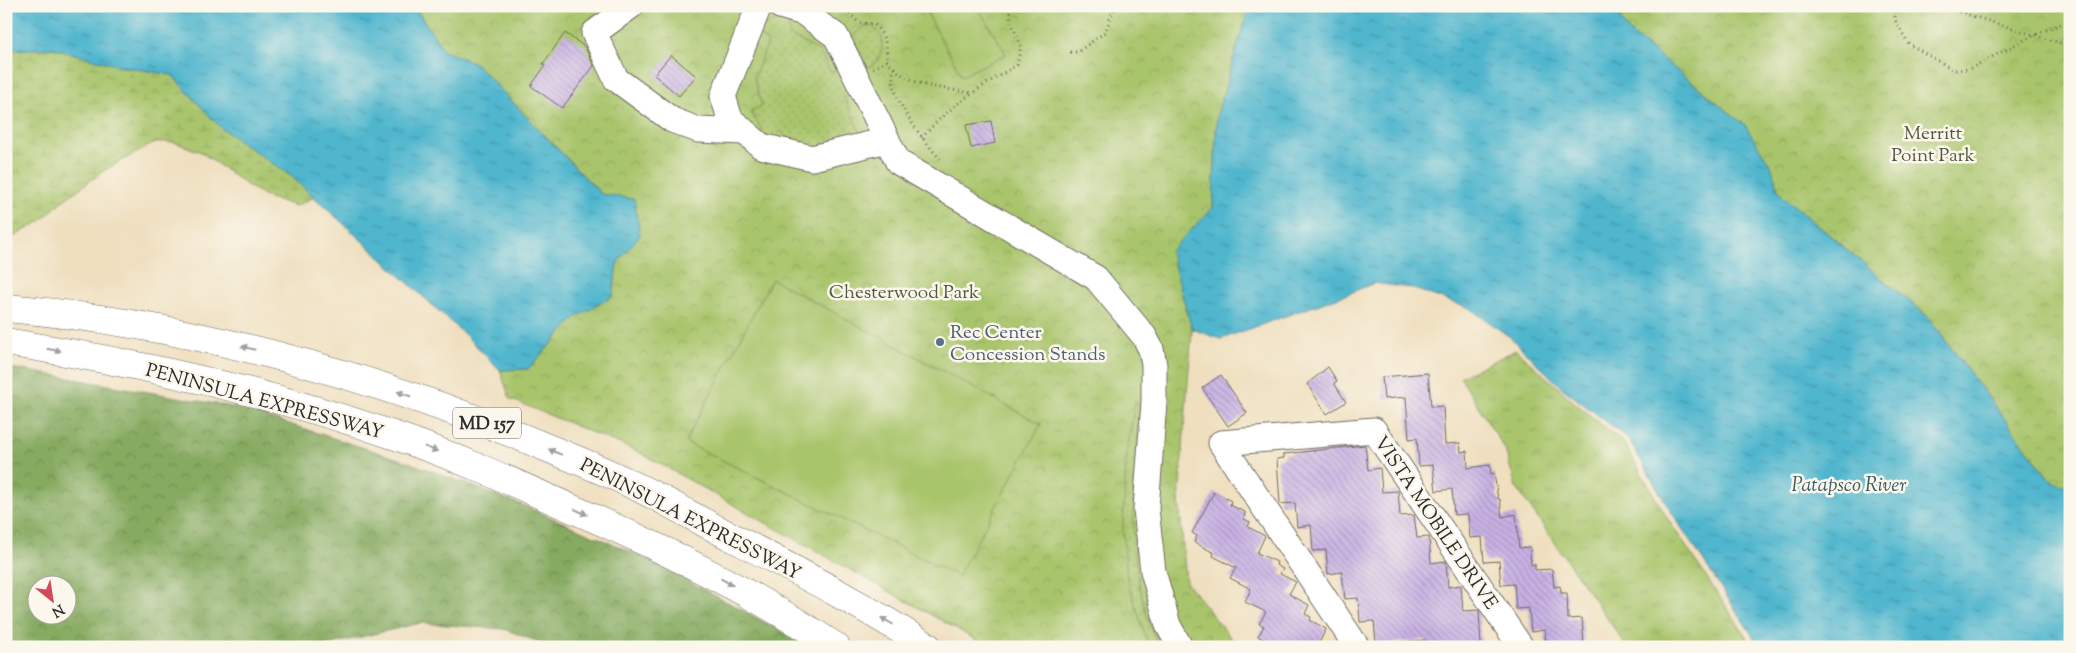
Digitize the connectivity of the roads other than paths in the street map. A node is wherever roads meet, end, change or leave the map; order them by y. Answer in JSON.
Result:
{"nodes":[{"id":1,"x":631,"y":6,"type":"edge"},
{"id":2,"x":759,"y":6,"type":"edge"},
{"id":3,"x":780,"y":6,"type":"edge"},
{"id":4,"x":744,"y":132,"type":"junction"},
{"id":5,"x":887,"y":140,"type":"junction"},
{"id":6,"x":6,"y":308,"type":"edge"},
{"id":7,"x":6,"y":342,"type":"edge"},
{"id":8,"x":836,"y":647,"type":"edge"},
{"id":9,"x":928,"y":647,"type":"edge"},
{"id":10,"x":1180,"y":647,"type":"edge"},
{"id":11,"x":1357,"y":647,"type":"edge"},
{"id":12,"x":1521,"y":647,"type":"edge"}],
"edges":[{"from":1,"to":4,"type":"street"},
{"from":2,"to":4,"type":"street"},
{"from":3,"to":5,"type":"street"},
{"from":4,"to":5,"type":"street"},
{"from":5,"to":10,"type":"street"},
{"from":9,"to":6,"type":"main road","name":"PENINSULA EXPRESSWAY","number":"MD 157","one_way":true},
{"from":7,"to":8,"type":"main road","name":"PENINSULA EXPRESSWAY","number":"MD 157","one_way":true},
{"from":11,"to":12,"type":"street","name":"VISTA MOBILE DRIVE"}]}
